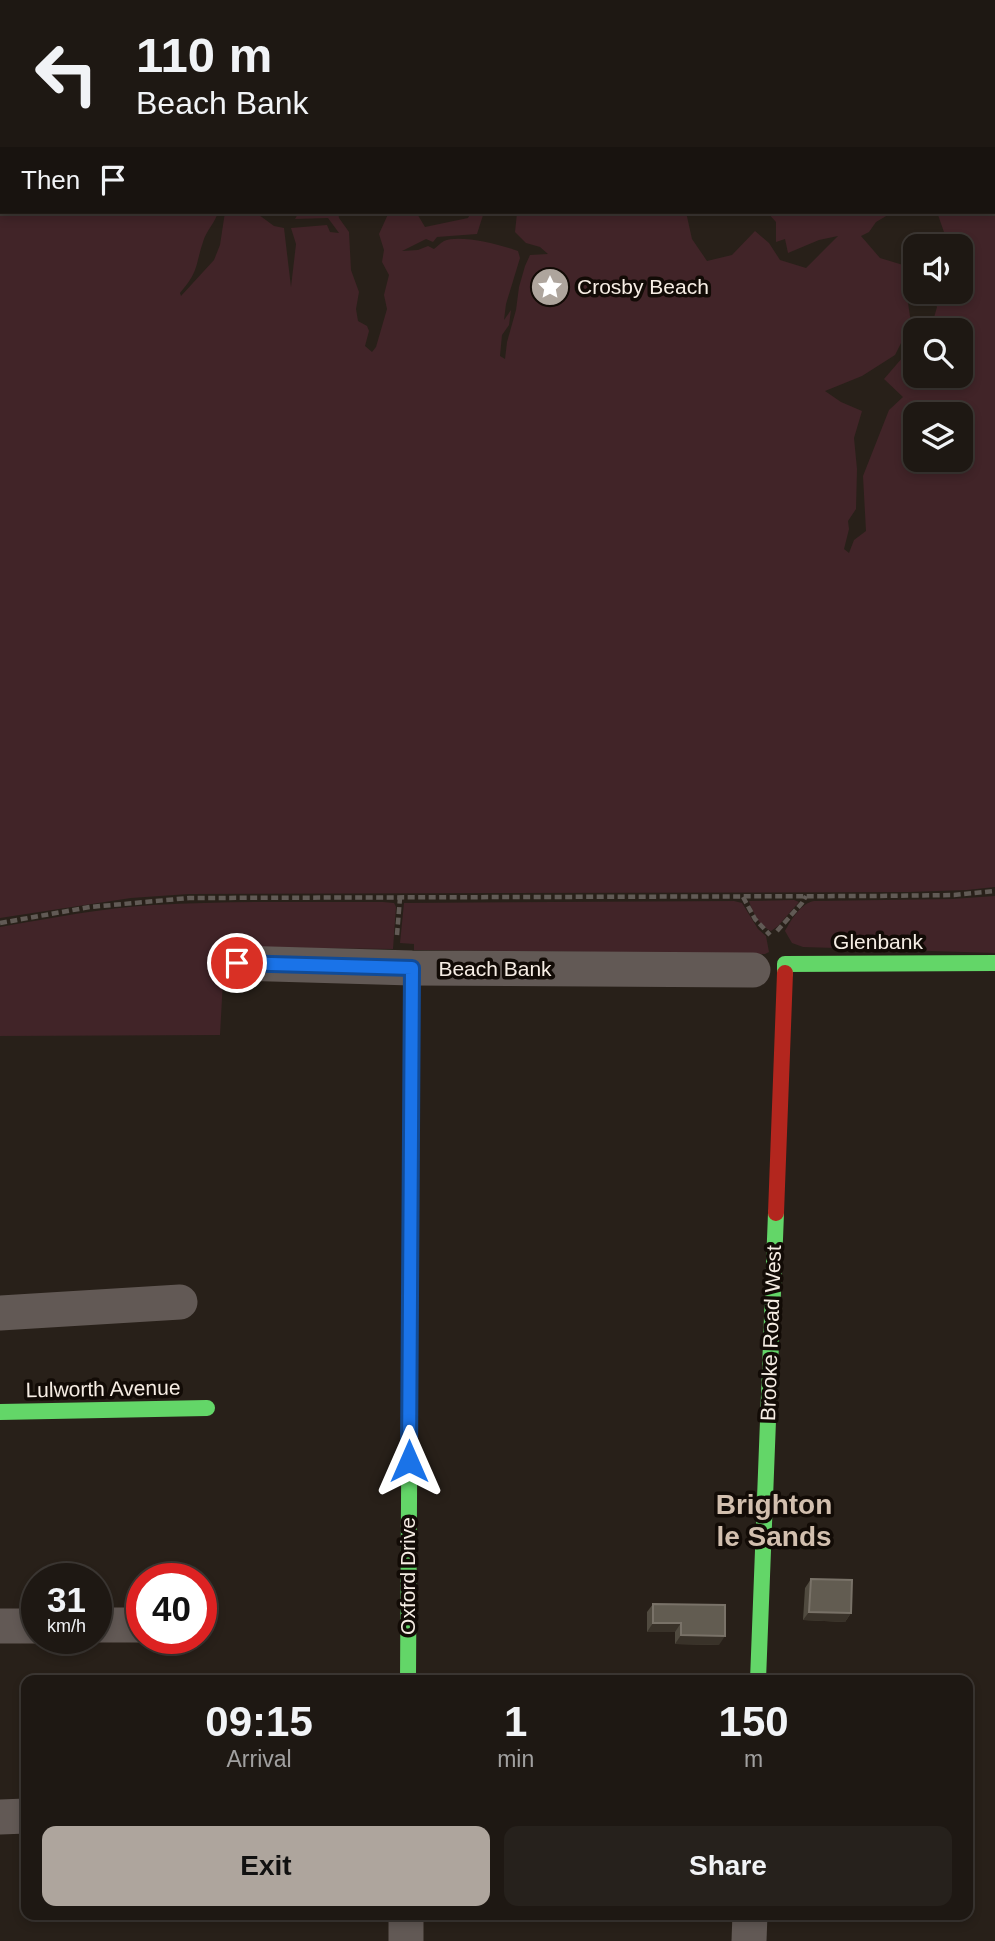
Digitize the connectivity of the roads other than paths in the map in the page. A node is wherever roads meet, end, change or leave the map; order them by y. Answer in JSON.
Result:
{"nodes":[{"id":1,"x":995,"y":962,"type":"edge"},
{"id":2,"x":237,"y":963,"type":"dead end"},
{"id":3,"x":769,"y":967,"type":"junction"},
{"id":4,"x":412,"y":968,"type":"junction"},
{"id":5,"x":180,"y":1302,"type":"dead end"},
{"id":6,"x":0,"y":1313,"type":"edge"},
{"id":7,"x":207,"y":1408,"type":"dead end"},
{"id":8,"x":0,"y":1412,"type":"edge"},
{"id":9,"x":0,"y":1626,"type":"edge"},
{"id":10,"x":21,"y":1626,"type":"edge"},
{"id":11,"x":408,"y":1675,"type":"edge"},
{"id":12,"x":758,"y":1675,"type":"edge"},
{"id":13,"x":21,"y":1816,"type":"edge"},
{"id":14,"x":0,"y":1817,"type":"edge"},
{"id":15,"x":406,"y":1920,"type":"edge"},
{"id":16,"x":750,"y":1920,"type":"edge"},
{"id":17,"x":406,"y":1941,"type":"edge"},
{"id":18,"x":748,"y":1941,"type":"edge"}],
"edges":[{"from":1,"to":3,"type":"street","name":"Glenbank"},
{"from":2,"to":4,"type":"street","name":"Beach Bank"},
{"from":3,"to":4,"type":"street","name":"Beach Bank"},
{"from":3,"to":12,"type":"street","name":"Brooke Road West"},
{"from":4,"to":11,"type":"street","name":"Oxford Drive"},
{"from":5,"to":6,"type":"street"},
{"from":7,"to":8,"type":"street","name":"Lulworth Avenue"},
{"from":9,"to":10,"type":"street"},
{"from":13,"to":14,"type":"street"},
{"from":15,"to":17,"type":"street"},
{"from":16,"to":18,"type":"street"}]}
